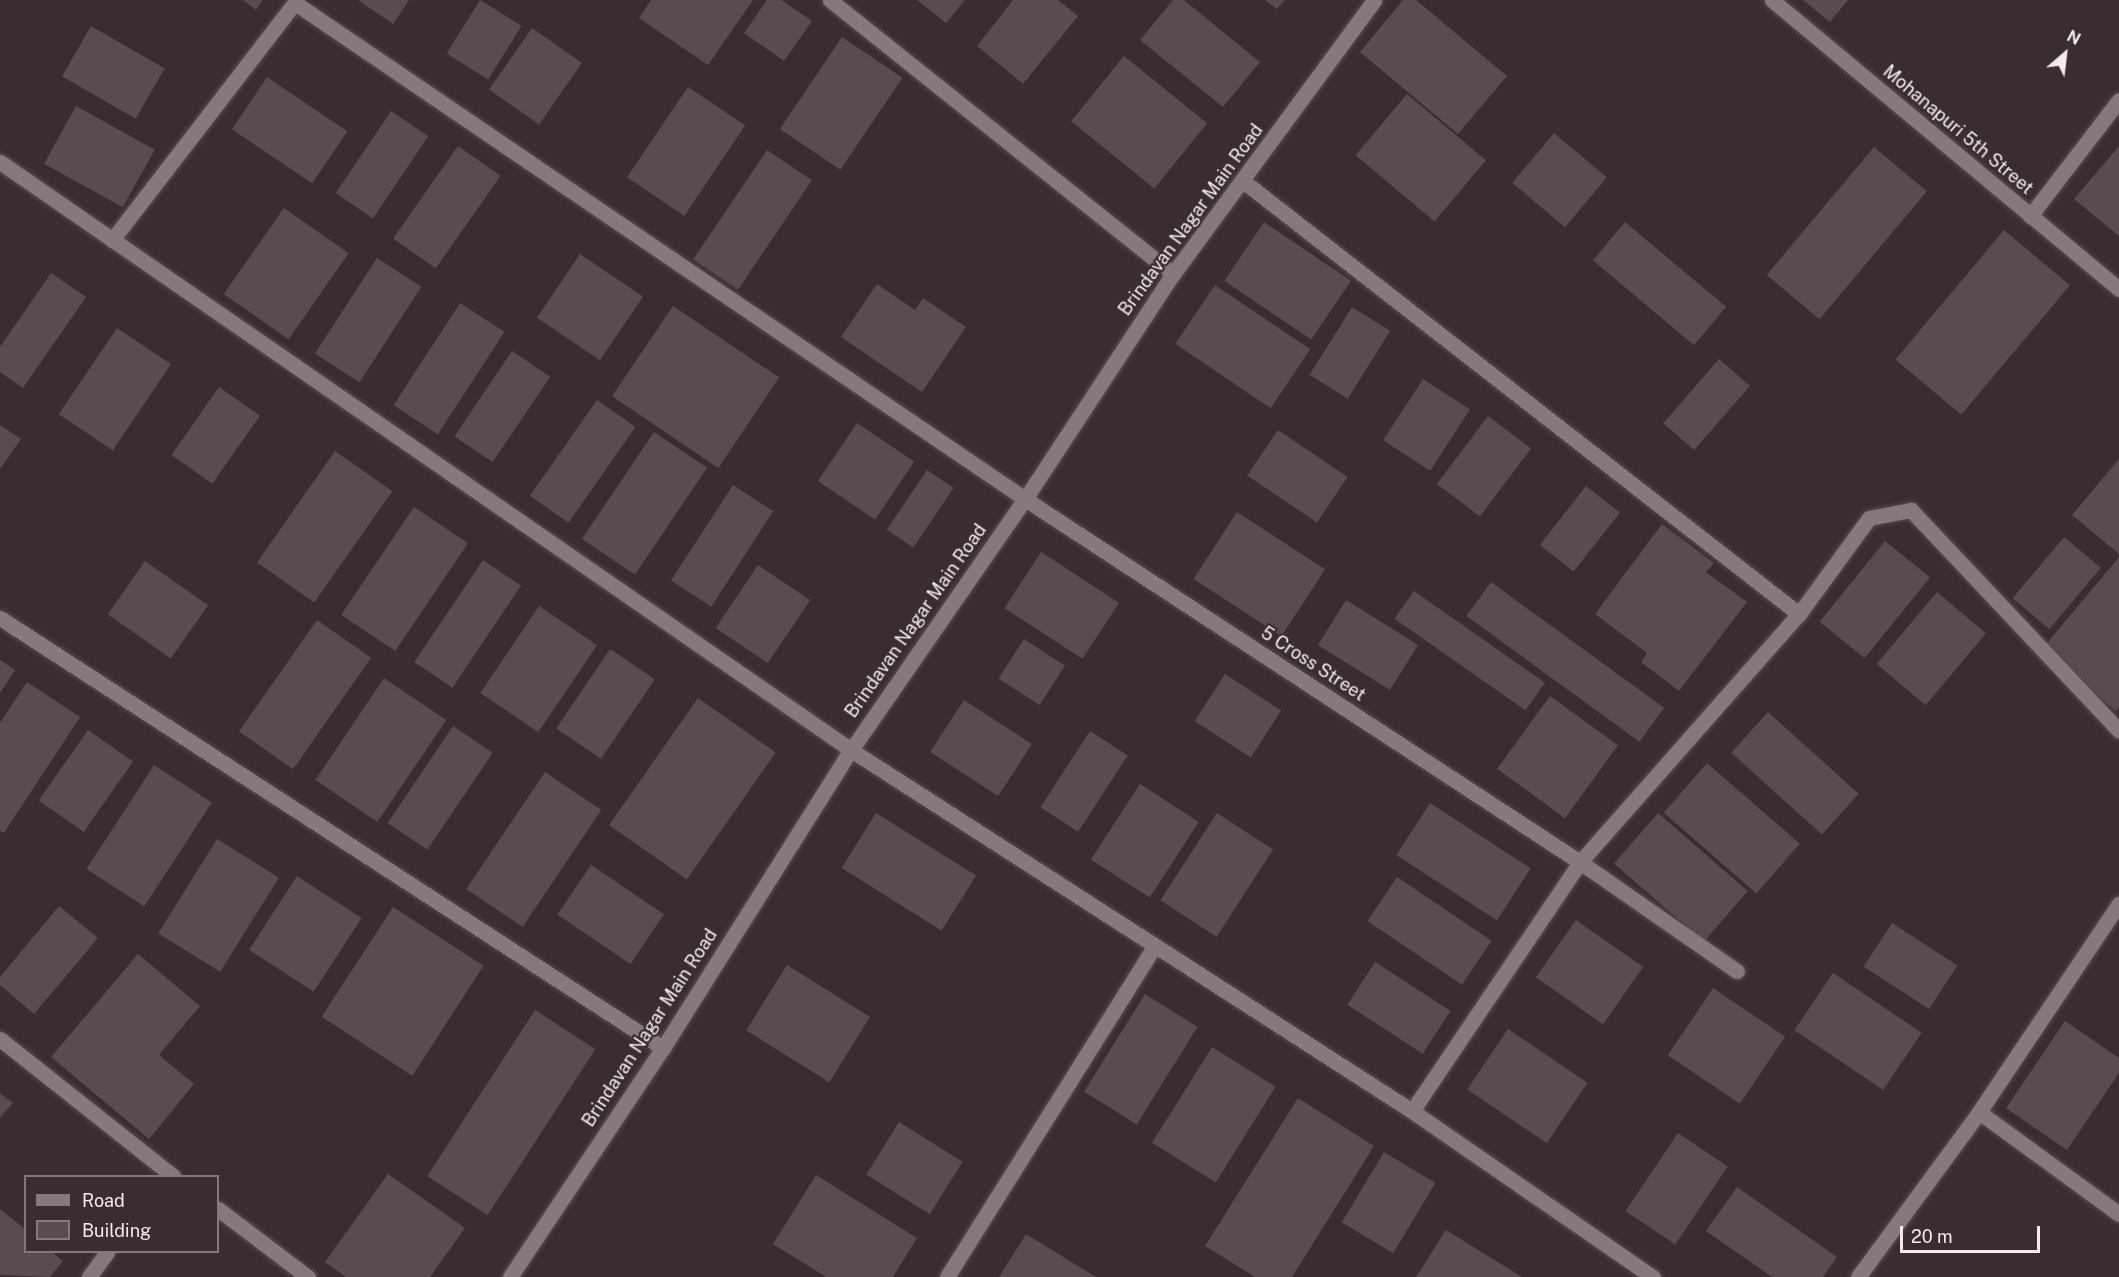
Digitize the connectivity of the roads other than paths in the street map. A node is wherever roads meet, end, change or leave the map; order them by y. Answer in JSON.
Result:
{"nodes":[{"id":1,"x":830,"y":0,"type":"edge"},
{"id":2,"x":1374,"y":0,"type":"edge"},
{"id":3,"x":1772,"y":0,"type":"edge"},
{"id":4,"x":296,"y":1,"type":"edge"},
{"id":5,"x":2119,"y":100,"type":"edge"},
{"id":6,"x":0,"y":162,"type":"edge"},
{"id":7,"x":1243,"y":181,"type":"junction"},
{"id":8,"x":2030,"y":216,"type":"junction"},
{"id":9,"x":112,"y":240,"type":"junction"},
{"id":10,"x":1173,"y":274,"type":"junction"},
{"id":11,"x":2119,"y":289,"type":"edge"},
{"id":12,"x":1025,"y":499,"type":"junction"},
{"id":13,"x":1799,"y":614,"type":"junction"},
{"id":14,"x":0,"y":618,"type":"edge"},
{"id":15,"x":2119,"y":730,"type":"edge"},
{"id":16,"x":851,"y":750,"type":"junction"},
{"id":17,"x":1580,"y":862,"type":"junction"},
{"id":18,"x":2119,"y":904,"type":"edge"},
{"id":19,"x":1154,"y":947,"type":"junction"},
{"id":20,"x":1737,"y":971,"type":"dead end"},
{"id":21,"x":0,"y":1040,"type":"edge"},
{"id":22,"x":663,"y":1048,"type":"junction"},
{"id":23,"x":1412,"y":1111,"type":"junction"},
{"id":24,"x":1978,"y":1112,"type":"junction"},
{"id":25,"x":166,"y":1174,"type":"edge"},
{"id":26,"x":219,"y":1210,"type":"edge"},
{"id":27,"x":2119,"y":1214,"type":"edge"},
{"id":28,"x":106,"y":1253,"type":"edge"},
{"id":29,"x":90,"y":1277,"type":"edge"},
{"id":30,"x":308,"y":1277,"type":"edge"},
{"id":31,"x":510,"y":1277,"type":"edge"},
{"id":32,"x":947,"y":1277,"type":"edge"},
{"id":33,"x":1653,"y":1277,"type":"edge"},
{"id":34,"x":1858,"y":1277,"type":"edge"}],
"edges":[{"from":1,"to":10,"type":"street"},
{"from":2,"to":7,"type":"street","name":"Brindavan Nagar Main Road"},
{"from":3,"to":8,"type":"street","name":"Mohanapuri 5th Street"},
{"from":4,"to":9,"type":"street"},
{"from":4,"to":12,"type":"street","name":"5 Cross Street"},
{"from":5,"to":8,"type":"street"},
{"from":6,"to":9,"type":"street"},
{"from":7,"to":10,"type":"street","name":"Brindavan Nagar Main Road"},
{"from":7,"to":13,"type":"street"},
{"from":8,"to":11,"type":"street","name":"Mohanapuri 5th Street"},
{"from":9,"to":16,"type":"street"},
{"from":10,"to":12,"type":"street","name":"Brindavan Nagar Main Road"},
{"from":12,"to":16,"type":"street","name":"Brindavan Nagar Main Road"},
{"from":12,"to":17,"type":"street","name":"5 Cross Street"},
{"from":13,"to":15,"type":"street"},
{"from":13,"to":17,"type":"street"},
{"from":14,"to":22,"type":"street"},
{"from":16,"to":19,"type":"street"},
{"from":16,"to":22,"type":"street","name":"Brindavan Nagar Main Road"},
{"from":17,"to":20,"type":"street","name":"5 Cross Street"},
{"from":17,"to":23,"type":"street"},
{"from":18,"to":24,"type":"street"},
{"from":19,"to":23,"type":"street"},
{"from":19,"to":32,"type":"street"},
{"from":21,"to":25,"type":"street"},
{"from":22,"to":31,"type":"street","name":"Brindavan Nagar Main Road"},
{"from":23,"to":33,"type":"street"},
{"from":24,"to":27,"type":"street"},
{"from":24,"to":34,"type":"street"},
{"from":26,"to":30,"type":"street"},
{"from":28,"to":29,"type":"street"}]}
